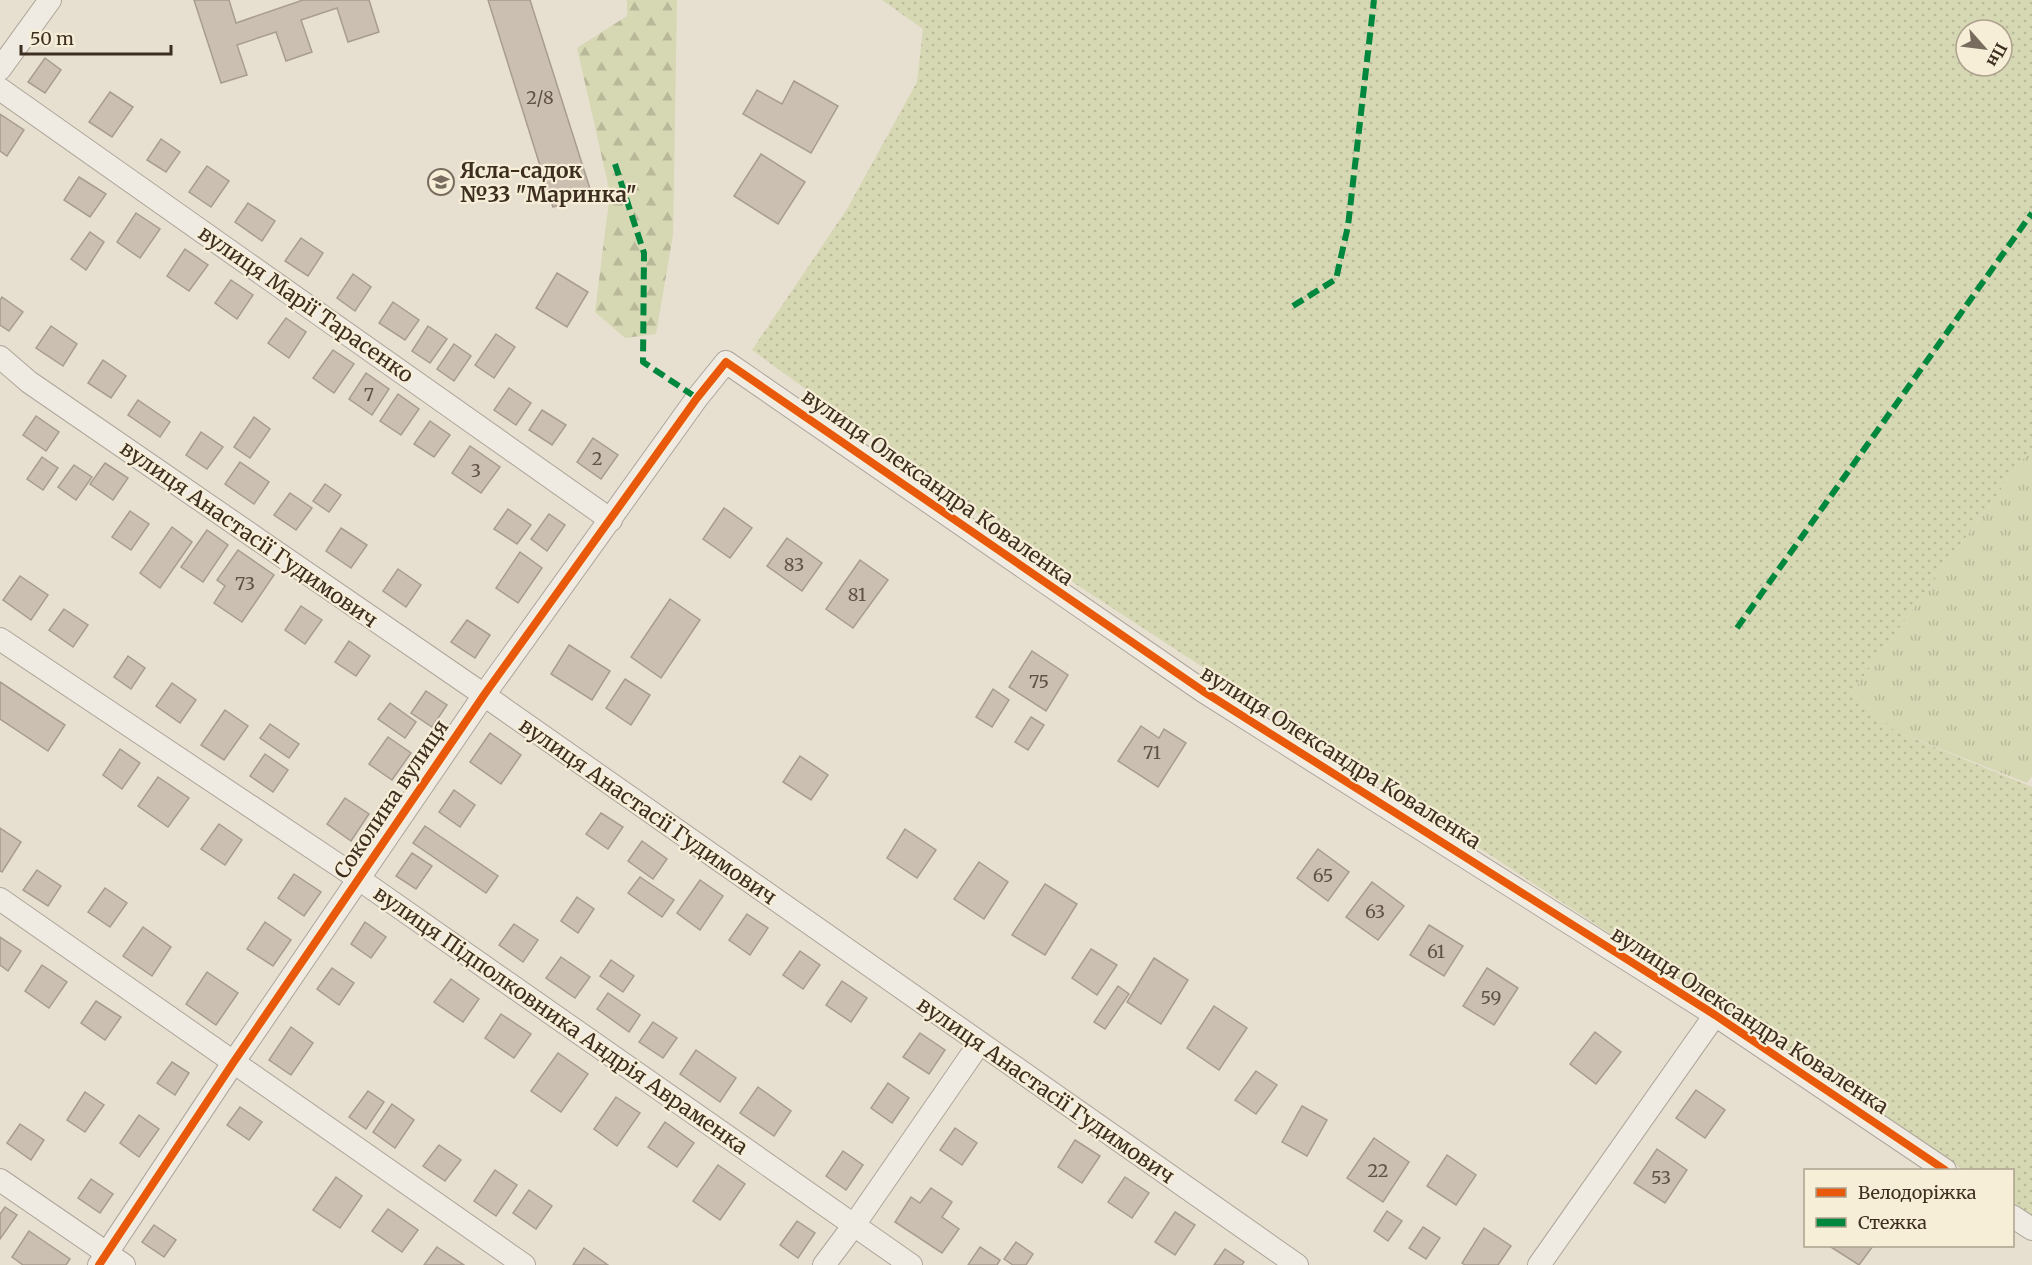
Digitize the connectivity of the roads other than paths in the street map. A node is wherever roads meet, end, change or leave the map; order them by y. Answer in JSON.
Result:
{"nodes":[{"id":1,"x":50,"y":0,"type":"edge"},
{"id":2,"x":0,"y":69,"type":"edge"},
{"id":3,"x":0,"y":89,"type":"edge"},
{"id":4,"x":0,"y":357,"type":"edge"},
{"id":5,"x":726,"y":362,"type":"joint"},
{"id":6,"x":611,"y":520,"type":"junction"},
{"id":7,"x":0,"y":639,"type":"edge"},
{"id":8,"x":484,"y":695,"type":"junction"},
{"id":9,"x":359,"y":879,"type":"junction"},
{"id":10,"x":0,"y":898,"type":"edge"},
{"id":11,"x":1715,"y":1015,"type":"junction"},
{"id":12,"x":979,"y":1044,"type":"junction"},
{"id":13,"x":233,"y":1063,"type":"junction"},
{"id":14,"x":1944,"y":1169,"type":"edge"},
{"id":15,"x":0,"y":1180,"type":"edge"},
{"id":16,"x":2014,"y":1217,"type":"edge"},
{"id":17,"x":854,"y":1225,"type":"junction"},
{"id":18,"x":2032,"y":1229,"type":"edge"},
{"id":19,"x":110,"y":1261,"type":"edge"},
{"id":20,"x":524,"y":1265,"type":"edge"},
{"id":21,"x":824,"y":1265,"type":"edge"},
{"id":22,"x":911,"y":1265,"type":"edge"},
{"id":23,"x":1297,"y":1265,"type":"edge"},
{"id":24,"x":1539,"y":1265,"type":"edge"}],
"edges":[{"from":1,"to":2,"type":"street"},
{"from":3,"to":6,"type":"street","name":"вулиця Марії Тарасенко"},
{"from":4,"to":8,"type":"street","name":"вулиця Анастасії Гудимович"},
{"from":5,"to":6,"type":"street","name":"Соколина вулиця"},
{"from":5,"to":11,"type":"street","name":"вулиця Олександра Коваленка"},
{"from":6,"to":8,"type":"street","name":"Соколина вулиця"},
{"from":7,"to":9,"type":"street","name":"вулиця Підполковника Андрія Авраменка"},
{"from":8,"to":9,"type":"street","name":"Соколина вулиця"},
{"from":8,"to":12,"type":"street","name":"вулиця Анастасії Гудимович"},
{"from":9,"to":13,"type":"street","name":"Соколина вулиця"},
{"from":9,"to":17,"type":"street","name":"вулиця Підполковника Андрія Авраменка"},
{"from":10,"to":13,"type":"street"},
{"from":11,"to":14,"type":"street","name":"вулиця Олександра Коваленка"},
{"from":11,"to":24,"type":"street"},
{"from":12,"to":17,"type":"street"},
{"from":12,"to":23,"type":"street","name":"вулиця Анастасії Гудимович"},
{"from":13,"to":19,"type":"street","name":"Соколина вулиця"},
{"from":13,"to":20,"type":"street"},
{"from":15,"to":19,"type":"street"},
{"from":16,"to":18,"type":"street"},
{"from":17,"to":21,"type":"street"},
{"from":17,"to":22,"type":"street","name":"вулиця Підполковника Андрія Авраменка"}]}
